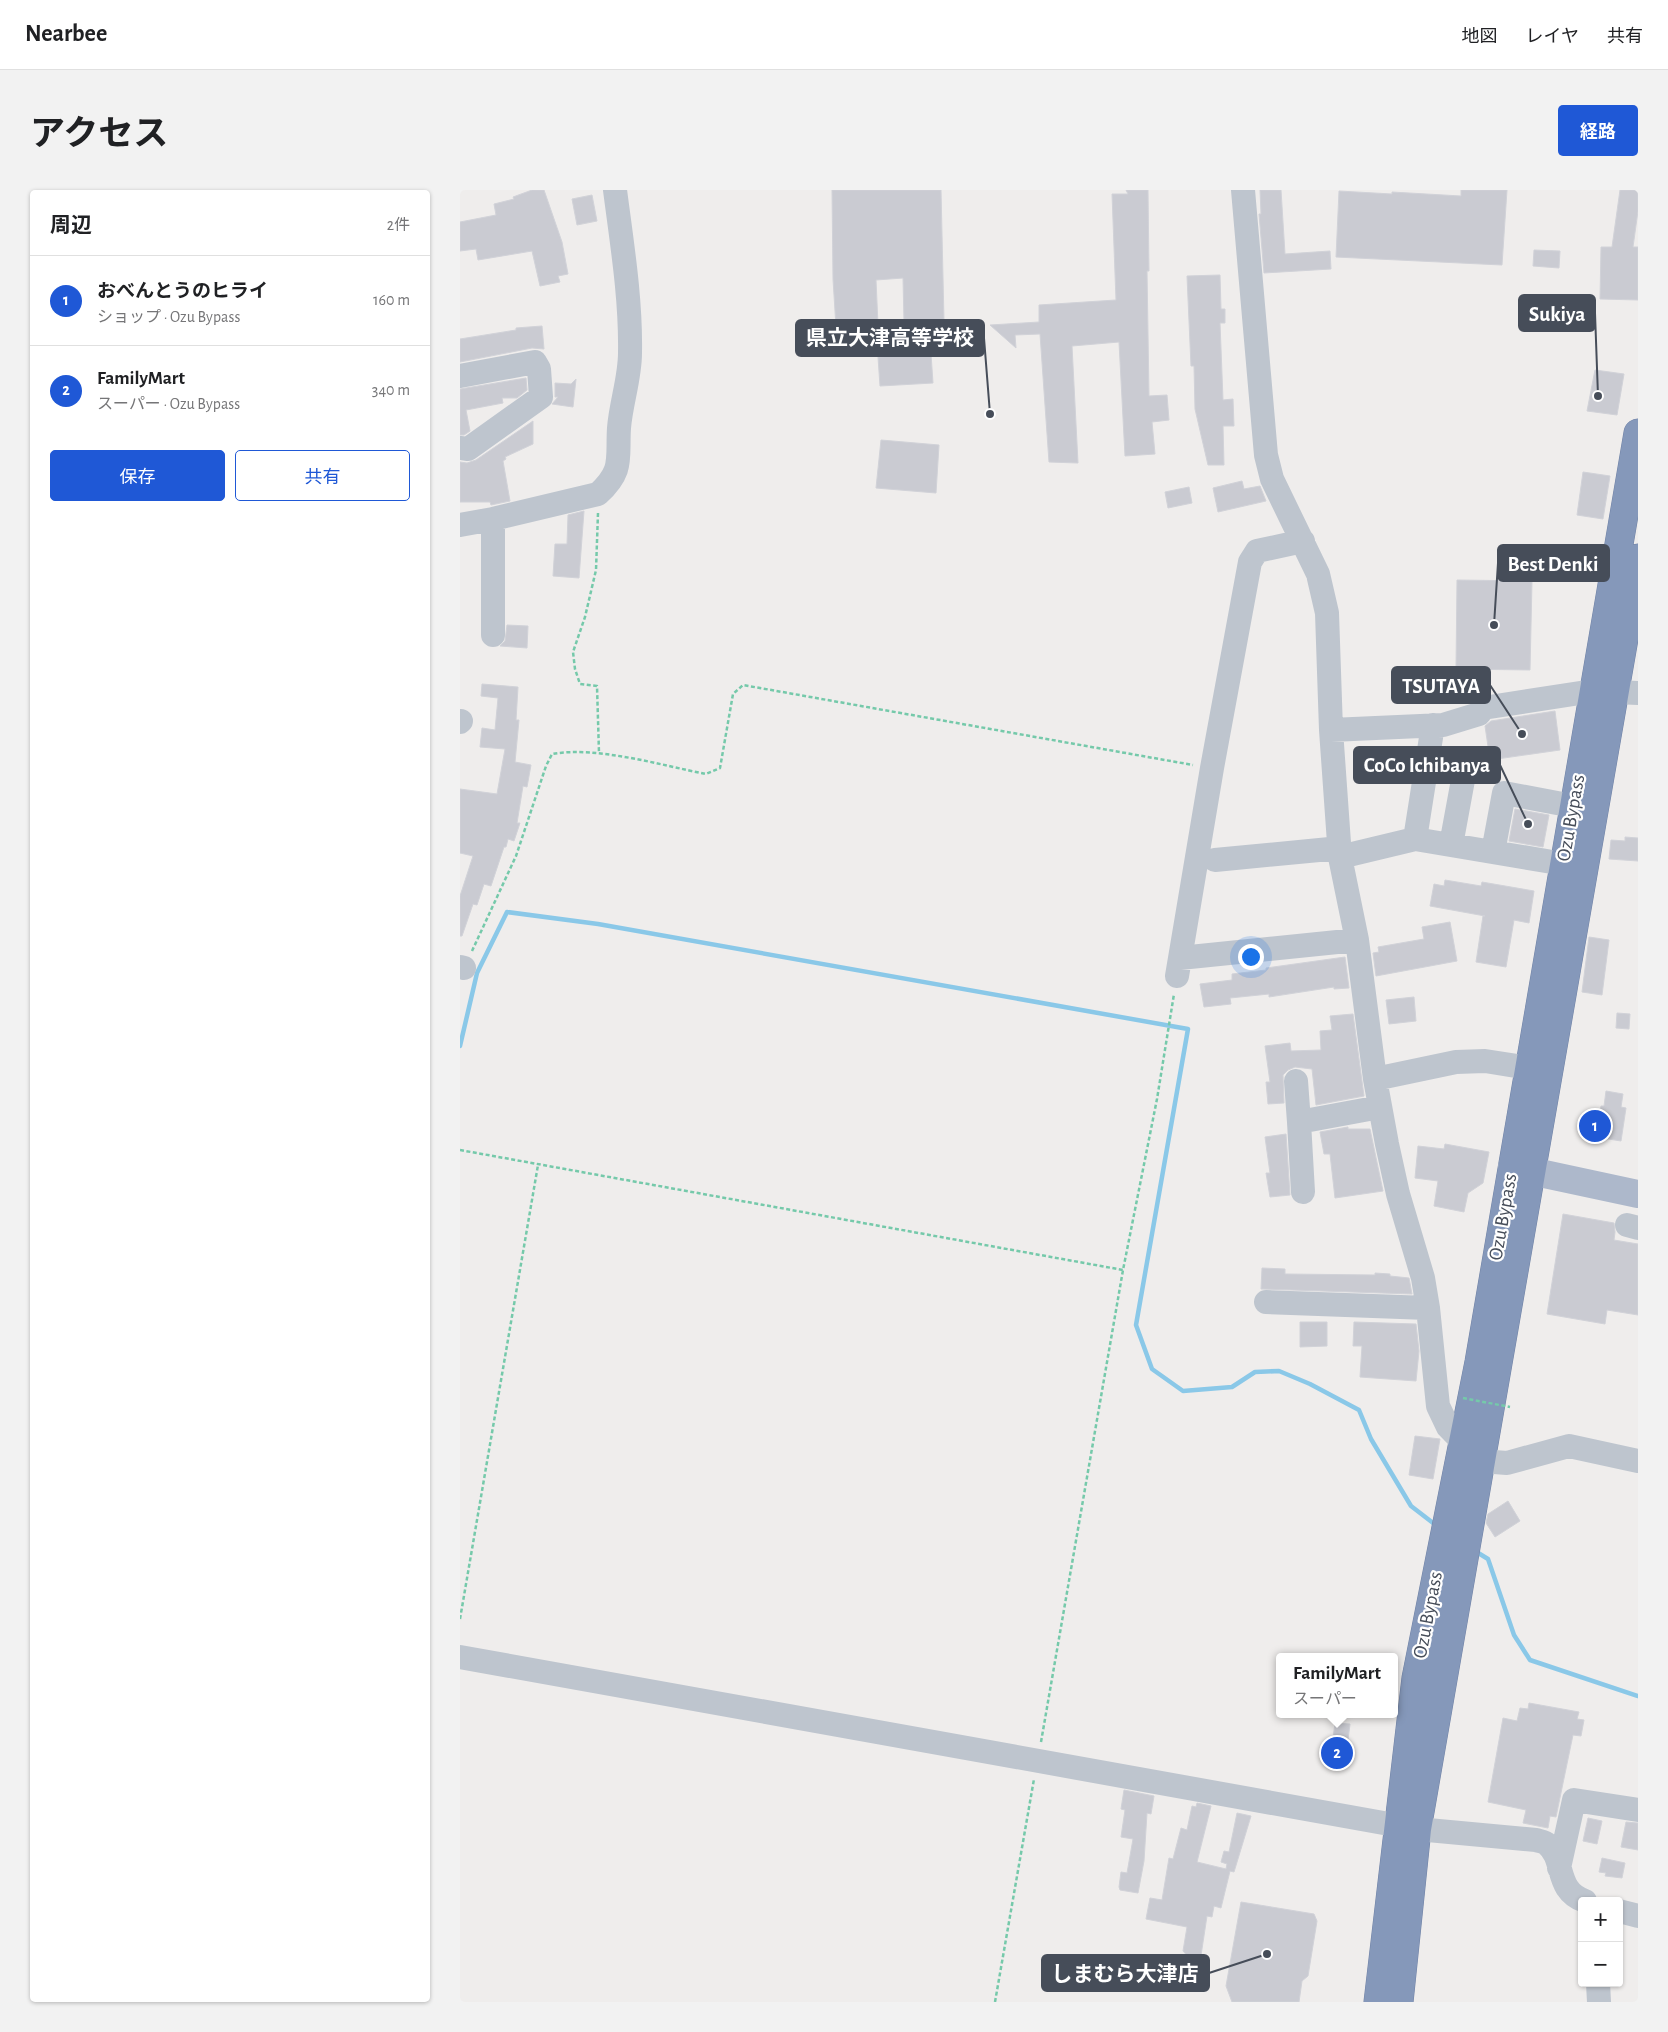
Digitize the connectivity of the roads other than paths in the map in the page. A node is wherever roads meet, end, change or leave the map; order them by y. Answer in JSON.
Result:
{"nodes":[{"id":1,"x":615,"y":190,"type":"edge"},
{"id":2,"x":1243,"y":190,"type":"edge"},
{"id":3,"x":460,"y":376,"type":"edge"},
{"id":4,"x":1638,"y":433,"type":"edge"},
{"id":5,"x":460,"y":448,"type":"edge"},
{"id":6,"x":493,"y":519,"type":"junction"},
{"id":7,"x":460,"y":525,"type":"edge"},
{"id":8,"x":1302,"y":541,"type":"junction"},
{"id":9,"x":1638,"y":558,"type":"edge"},
{"id":10,"x":493,"y":635,"type":"dead end"},
{"id":11,"x":1615,"y":692,"type":"edge"},
{"id":12,"x":1433,"y":725,"type":"junction"},
{"id":13,"x":1331,"y":730,"type":"junction"},
{"id":14,"x":1428,"y":761,"type":"junction"},
{"id":15,"x":1574,"y":806,"type":"junction"},
{"id":16,"x":1415,"y":839,"type":"junction"},
{"id":17,"x":1451,"y":845,"type":"junction"},
{"id":18,"x":1493,"y":852,"type":"junction"},
{"id":19,"x":1340,"y":853,"type":"junction"},
{"id":20,"x":1215,"y":860,"type":"dead end"},
{"id":21,"x":1564,"y":864,"type":"junction"},
{"id":22,"x":1357,"y":940,"type":"junction"},
{"id":23,"x":1529,"y":1068,"type":"junction"},
{"id":24,"x":1376,"y":1078,"type":"junction"},
{"id":25,"x":1296,"y":1081,"type":"dead end"},
{"id":26,"x":1380,"y":1107,"type":"junction"},
{"id":27,"x":1299,"y":1122,"type":"junction"},
{"id":28,"x":1522,"y":1169,"type":"junction"},
{"id":29,"x":1303,"y":1192,"type":"dead end"},
{"id":30,"x":1638,"y":1194,"type":"edge"},
{"id":31,"x":1266,"y":1302,"type":"dead end"},
{"id":32,"x":1428,"y":1308,"type":"junction"},
{"id":33,"x":1471,"y":1452,"type":"junction"},
{"id":34,"x":1638,"y":1461,"type":"edge"},
{"id":35,"x":460,"y":1657,"type":"edge"},
{"id":36,"x":1638,"y":1810,"type":"edge"},
{"id":37,"x":1407,"y":1827,"type":"junction"},
{"id":38,"x":1559,"y":1868,"type":"junction"},
{"id":39,"x":1578,"y":1898,"type":"edge"},
{"id":40,"x":1623,"y":1912,"type":"edge"},
{"id":41,"x":1638,"y":1916,"type":"edge"},
{"id":42,"x":1598,"y":1987,"type":"edge"},
{"id":43,"x":1378,"y":2002,"type":"edge"},
{"id":44,"x":1399,"y":2002,"type":"edge"},
{"id":45,"x":1599,"y":2002,"type":"edge"}],
"edges":[{"from":1,"to":6,"type":"street"},
{"from":2,"to":8,"type":"street"},
{"from":3,"to":5,"type":"street"},
{"from":4,"to":11,"type":"highway","name":"Ozu Bypass"},
{"from":6,"to":7,"type":"street"},
{"from":6,"to":10,"type":"street"},
{"from":8,"to":13,"type":"street"},
{"from":8,"to":22,"type":"street"},
{"from":9,"to":11,"type":"highway","name":"Ozu Bypass"},
{"from":11,"to":12,"type":"street"},
{"from":11,"to":15,"type":"highway","name":"Ozu Bypass"},
{"from":11,"to":28,"type":"highway","name":"Ozu Bypass"},
{"from":12,"to":13,"type":"street"},
{"from":12,"to":14,"type":"street"},
{"from":13,"to":19,"type":"street"},
{"from":14,"to":16,"type":"street"},
{"from":14,"to":17,"type":"street"},
{"from":15,"to":18,"type":"street"},
{"from":15,"to":21,"type":"highway","name":"Ozu Bypass"},
{"from":16,"to":17,"type":"street"},
{"from":16,"to":19,"type":"street"},
{"from":17,"to":18,"type":"street"},
{"from":18,"to":21,"type":"street"},
{"from":19,"to":20,"type":"street"},
{"from":19,"to":22,"type":"street"},
{"from":21,"to":23,"type":"highway","name":"Ozu Bypass"},
{"from":22,"to":24,"type":"street"},
{"from":23,"to":24,"type":"street"},
{"from":23,"to":28,"type":"highway","name":"Ozu Bypass"},
{"from":24,"to":26,"type":"street"},
{"from":25,"to":27,"type":"street"},
{"from":26,"to":27,"type":"street"},
{"from":26,"to":32,"type":"street"},
{"from":27,"to":29,"type":"street"},
{"from":28,"to":30,"type":"main road"},
{"from":28,"to":33,"type":"highway","name":"Ozu Bypass"},
{"from":31,"to":32,"type":"street"},
{"from":32,"to":33,"type":"street"},
{"from":33,"to":34,"type":"street"},
{"from":33,"to":37,"type":"highway","name":"Ozu Bypass"},
{"from":35,"to":37,"type":"street"},
{"from":36,"to":38,"type":"street"},
{"from":37,"to":38,"type":"street"},
{"from":37,"to":43,"type":"highway","name":"Ozu Bypass"},
{"from":37,"to":44,"type":"highway","name":"Ozu Bypass"},
{"from":38,"to":39,"type":"street"},
{"from":40,"to":41,"type":"street"},
{"from":42,"to":45,"type":"street"}]}
